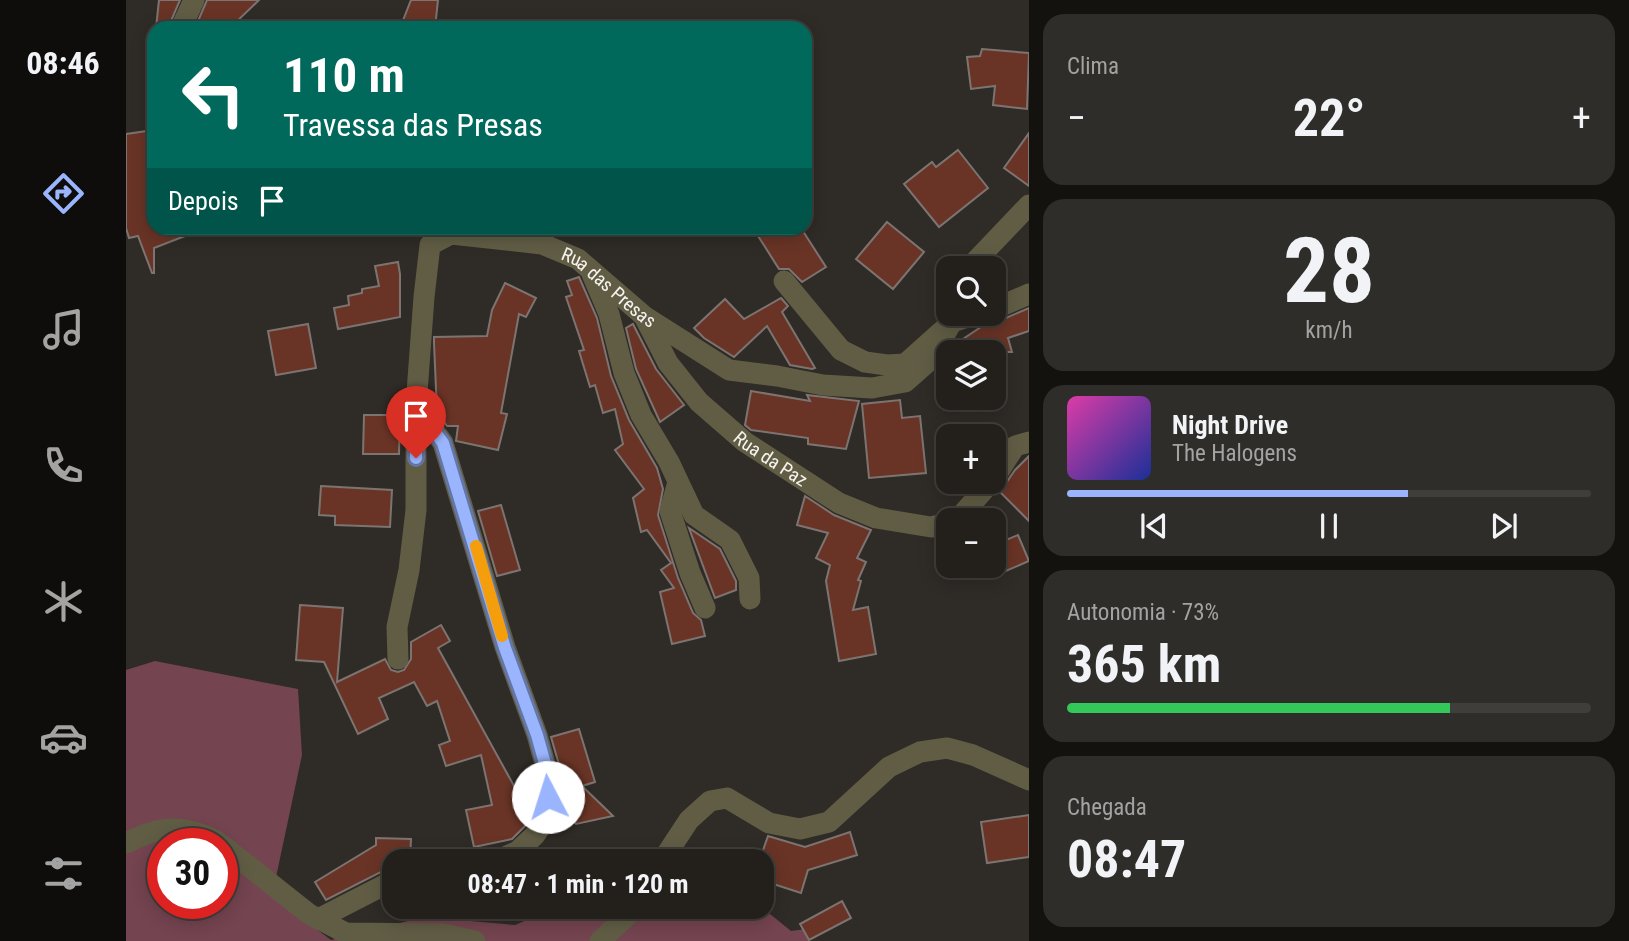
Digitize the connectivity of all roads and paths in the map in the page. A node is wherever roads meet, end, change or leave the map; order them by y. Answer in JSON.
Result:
{"nodes":[{"id":1,"x":194,"y":0,"type":"edge"},
{"id":2,"x":184,"y":21,"type":"edge"},
{"id":3,"x":1029,"y":205,"type":"edge"},
{"id":4,"x":449,"y":235,"type":"edge"},
{"id":5,"x":460,"y":235,"type":"edge"},
{"id":6,"x":980,"y":256,"type":"edge"},
{"id":7,"x":590,"y":268,"type":"junction"},
{"id":8,"x":784,"y":281,"type":"dead end"},
{"id":9,"x":1029,"y":294,"type":"edge"},
{"id":10,"x":1006,"y":304,"type":"edge"},
{"id":11,"x":644,"y":316,"type":"junction"},
{"id":12,"x":944,"y":326,"type":"edge"},
{"id":13,"x":948,"y":326,"type":"edge"},
{"id":14,"x":416,"y":406,"type":"junction"},
{"id":15,"x":1029,"y":442,"type":"edge"},
{"id":16,"x":1006,"y":460,"type":"edge"},
{"id":17,"x":678,"y":482,"type":"junction"},
{"id":18,"x":980,"y":494,"type":"edge"},
{"id":19,"x":968,"y":508,"type":"edge"},
{"id":20,"x":936,"y":526,"type":"edge"},
{"id":21,"x":750,"y":599,"type":"dead end"},
{"id":22,"x":705,"y":608,"type":"dead end"},
{"id":23,"x":398,"y":659,"type":"dead end"},
{"id":24,"x":1029,"y":780,"type":"edge"},
{"id":25,"x":147,"y":833,"type":"edge"},
{"id":26,"x":126,"y":843,"type":"edge"},
{"id":27,"x":518,"y":849,"type":"edge"},
{"id":28,"x":670,"y":849,"type":"edge"},
{"id":29,"x":238,"y":858,"type":"edge"},
{"id":30,"x":382,"y":886,"type":"edge"},
{"id":31,"x":318,"y":919,"type":"junction"},
{"id":32,"x":623,"y":919,"type":"edge"},
{"id":33,"x":475,"y":941,"type":"edge"},
{"id":34,"x":600,"y":941,"type":"edge"}],
"edges":[{"from":1,"to":2,"type":"street"},
{"from":3,"to":6,"type":"street"},
{"from":4,"to":14,"type":"street","name":"Rua das Presas"},
{"from":5,"to":7,"type":"street","name":"Rua das Presas"},
{"from":7,"to":11,"type":"street","name":"Rua das Presas"},
{"from":7,"to":17,"type":"street"},
{"from":8,"to":12,"type":"street"},
{"from":9,"to":10,"type":"street"},
{"from":11,"to":13,"type":"street","name":"Rua das Presas"},
{"from":11,"to":20,"type":"street","name":"Rua da Paz"},
{"from":14,"to":23,"type":"street"},
{"from":14,"to":27,"type":"street"},
{"from":15,"to":16,"type":"street"},
{"from":17,"to":21,"type":"street"},
{"from":17,"to":22,"type":"street"},
{"from":18,"to":19,"type":"street"},
{"from":24,"to":28,"type":"street"},
{"from":25,"to":26,"type":"street"},
{"from":29,"to":31,"type":"street"},
{"from":30,"to":31,"type":"street"},
{"from":31,"to":33,"type":"street"},
{"from":32,"to":34,"type":"street"}]}
